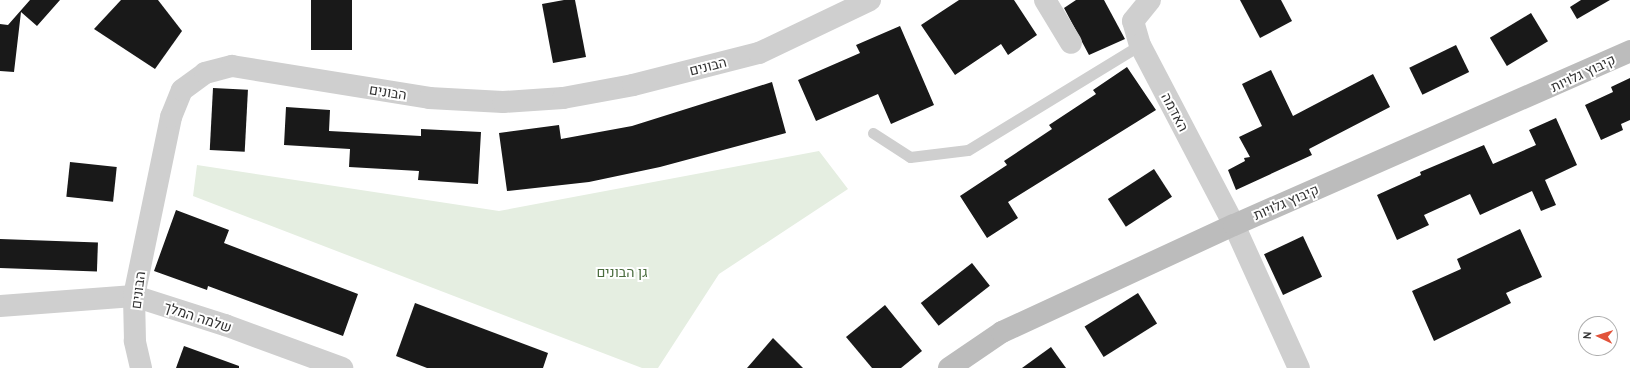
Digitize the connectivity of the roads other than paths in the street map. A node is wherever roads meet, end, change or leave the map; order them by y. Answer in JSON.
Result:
{"nodes":[{"id":1,"x":870,"y":0,"type":"edge"},
{"id":2,"x":1045,"y":0,"type":"edge"},
{"id":3,"x":1150,"y":0,"type":"edge"},
{"id":4,"x":1071,"y":43,"type":"dead end"},
{"id":5,"x":1140,"y":45,"type":"junction"},
{"id":6,"x":1630,"y":51,"type":"edge"},
{"id":7,"x":873,"y":133,"type":"dead end"},
{"id":8,"x":1234,"y":225,"type":"junction"},
{"id":9,"x":134,"y":296,"type":"junction"},
{"id":10,"x":0,"y":306,"type":"edge"},
{"id":11,"x":141,"y":368,"type":"edge"},
{"id":12,"x":342,"y":368,"type":"edge"},
{"id":13,"x":949,"y":368,"type":"edge"},
{"id":14,"x":1299,"y":368,"type":"edge"}],
"edges":[{"from":1,"to":9,"type":"street","name":"הבונים"},
{"from":2,"to":4,"type":"street"},
{"from":3,"to":5,"type":"street","name":"האדמה"},
{"from":5,"to":7,"type":"lane"},
{"from":5,"to":8,"type":"street","name":"האדמה"},
{"from":6,"to":8,"type":"street","name":"קיבוץ גלויות"},
{"from":8,"to":13,"type":"street","name":"קיבוץ גלויות"},
{"from":8,"to":14,"type":"street","name":"האדמה"},
{"from":9,"to":10,"type":"street","name":"שלמה המלך"},
{"from":9,"to":11,"type":"street","name":"הבונים"},
{"from":9,"to":12,"type":"street","name":"שלמה המלך"}]}
